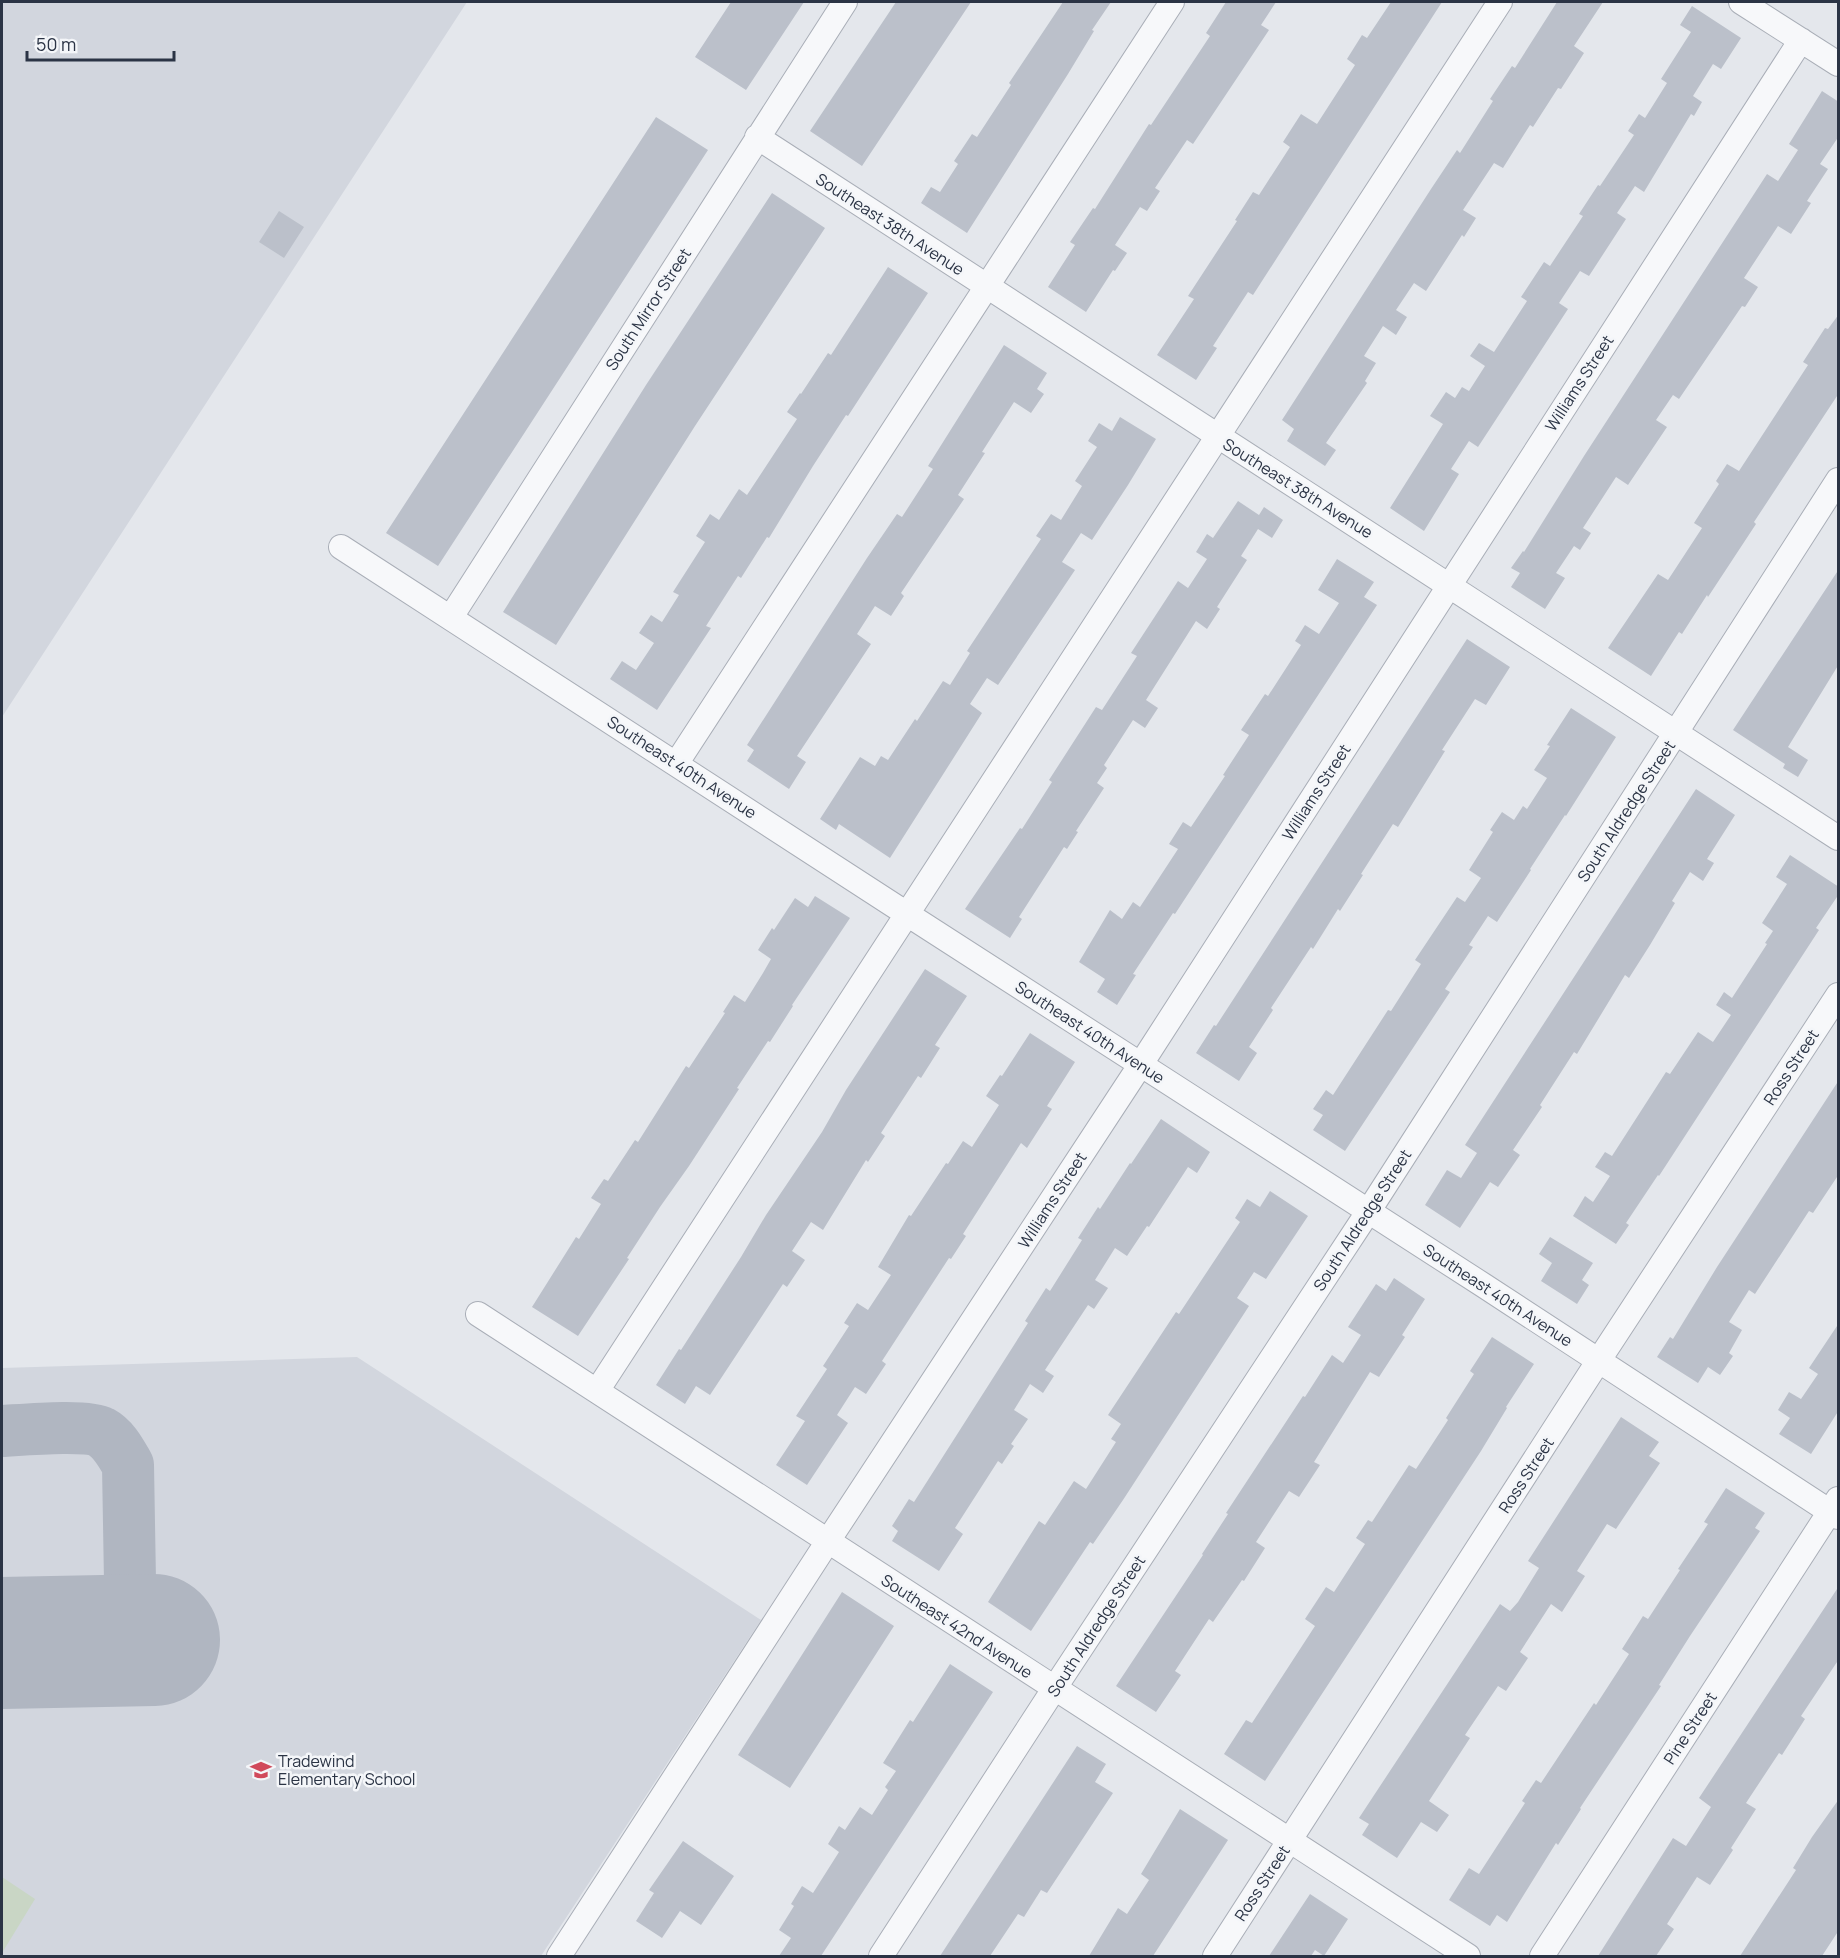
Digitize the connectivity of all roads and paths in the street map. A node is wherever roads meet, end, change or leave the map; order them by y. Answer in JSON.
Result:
{"nodes":[{"id":1,"x":845,"y":2,"type":"edge"},
{"id":2,"x":1172,"y":2,"type":"edge"},
{"id":3,"x":1500,"y":2,"type":"edge"},
{"id":4,"x":1741,"y":2,"type":"edge"},
{"id":5,"x":1801,"y":40,"type":"junction"},
{"id":6,"x":1839,"y":64,"type":"edge"},
{"id":7,"x":758,"y":137,"type":"junction"},
{"id":8,"x":987,"y":286,"type":"junction"},
{"id":9,"x":1218,"y":436,"type":"junction"},
{"id":10,"x":1839,"y":480,"type":"edge"},
{"id":11,"x":341,"y":547,"type":"dead end"},
{"id":12,"x":1449,"y":585,"type":"junction"},
{"id":13,"x":451,"y":617,"type":"junction"},
{"id":14,"x":1677,"y":732,"type":"junction"},
{"id":15,"x":676,"y":764,"type":"junction"},
{"id":16,"x":1839,"y":838,"type":"edge"},
{"id":17,"x":907,"y":914,"type":"junction"},
{"id":18,"x":1839,"y":994,"type":"edge"},
{"id":19,"x":1141,"y":1064,"type":"junction"},
{"id":20,"x":1368,"y":1212,"type":"junction"},
{"id":21,"x":478,"y":1314,"type":"dead end"},
{"id":22,"x":1599,"y":1360,"type":"junction"},
{"id":23,"x":597,"y":1391,"type":"junction"},
{"id":24,"x":1836,"y":1509,"type":"edge"},
{"id":25,"x":828,"y":1541,"type":"junction"},
{"id":26,"x":1054,"y":1689,"type":"junction"},
{"id":27,"x":1290,"y":1841,"type":"junction"},
{"id":28,"x":559,"y":1956,"type":"edge"},
{"id":29,"x":881,"y":1956,"type":"edge"},
{"id":30,"x":1215,"y":1956,"type":"edge"},
{"id":31,"x":1468,"y":1956,"type":"edge"},
{"id":32,"x":1542,"y":1956,"type":"edge"}],
"edges":[{"from":1,"to":7,"type":"street","name":"South Mirror Street"},
{"from":2,"to":8,"type":"street"},
{"from":3,"to":9,"type":"street"},
{"from":4,"to":5,"type":"street"},
{"from":5,"to":6,"type":"street"},
{"from":5,"to":12,"type":"street","name":"Williams Street"},
{"from":7,"to":8,"type":"street","name":"Southeast 38th Avenue"},
{"from":7,"to":13,"type":"street","name":"South Mirror Street"},
{"from":8,"to":9,"type":"street","name":"Southeast 38th Avenue"},
{"from":8,"to":15,"type":"street"},
{"from":9,"to":12,"type":"street","name":"Southeast 38th Avenue"},
{"from":9,"to":17,"type":"street"},
{"from":10,"to":14,"type":"street","name":"South Aldredge Street"},
{"from":11,"to":13,"type":"street","name":"Southeast 40th Avenue"},
{"from":12,"to":14,"type":"street","name":"Southeast 38th Avenue"},
{"from":12,"to":19,"type":"street","name":"Williams Street"},
{"from":13,"to":15,"type":"street","name":"Southeast 40th Avenue"},
{"from":14,"to":16,"type":"street","name":"Southeast 38th Avenue"},
{"from":14,"to":20,"type":"street","name":"South Aldredge Street"},
{"from":15,"to":17,"type":"street","name":"Southeast 40th Avenue"},
{"from":17,"to":19,"type":"street","name":"Southeast 40th Avenue"},
{"from":17,"to":23,"type":"street"},
{"from":18,"to":22,"type":"street","name":"Ross Street"},
{"from":19,"to":20,"type":"street","name":"Southeast 40th Avenue"},
{"from":19,"to":25,"type":"street","name":"Williams Street"},
{"from":20,"to":22,"type":"street","name":"Southeast 40th Avenue"},
{"from":20,"to":26,"type":"street","name":"South Aldredge Street"},
{"from":21,"to":23,"type":"street","name":"Southeast 42nd Avenue"},
{"from":22,"to":24,"type":"street","name":"Southeast 40th Avenue"},
{"from":22,"to":27,"type":"street","name":"Ross Street"},
{"from":23,"to":25,"type":"street","name":"Southeast 42nd Avenue"},
{"from":24,"to":32,"type":"street","name":"Pine Street"},
{"from":25,"to":26,"type":"street","name":"Southeast 42nd Avenue"},
{"from":25,"to":28,"type":"street","name":"Williams Street"},
{"from":26,"to":27,"type":"street","name":"Southeast 42nd Avenue"},
{"from":26,"to":29,"type":"street","name":"South Aldredge Street"},
{"from":27,"to":30,"type":"street","name":"Ross Street"},
{"from":27,"to":31,"type":"street","name":"Southeast 42nd Avenue"}]}
